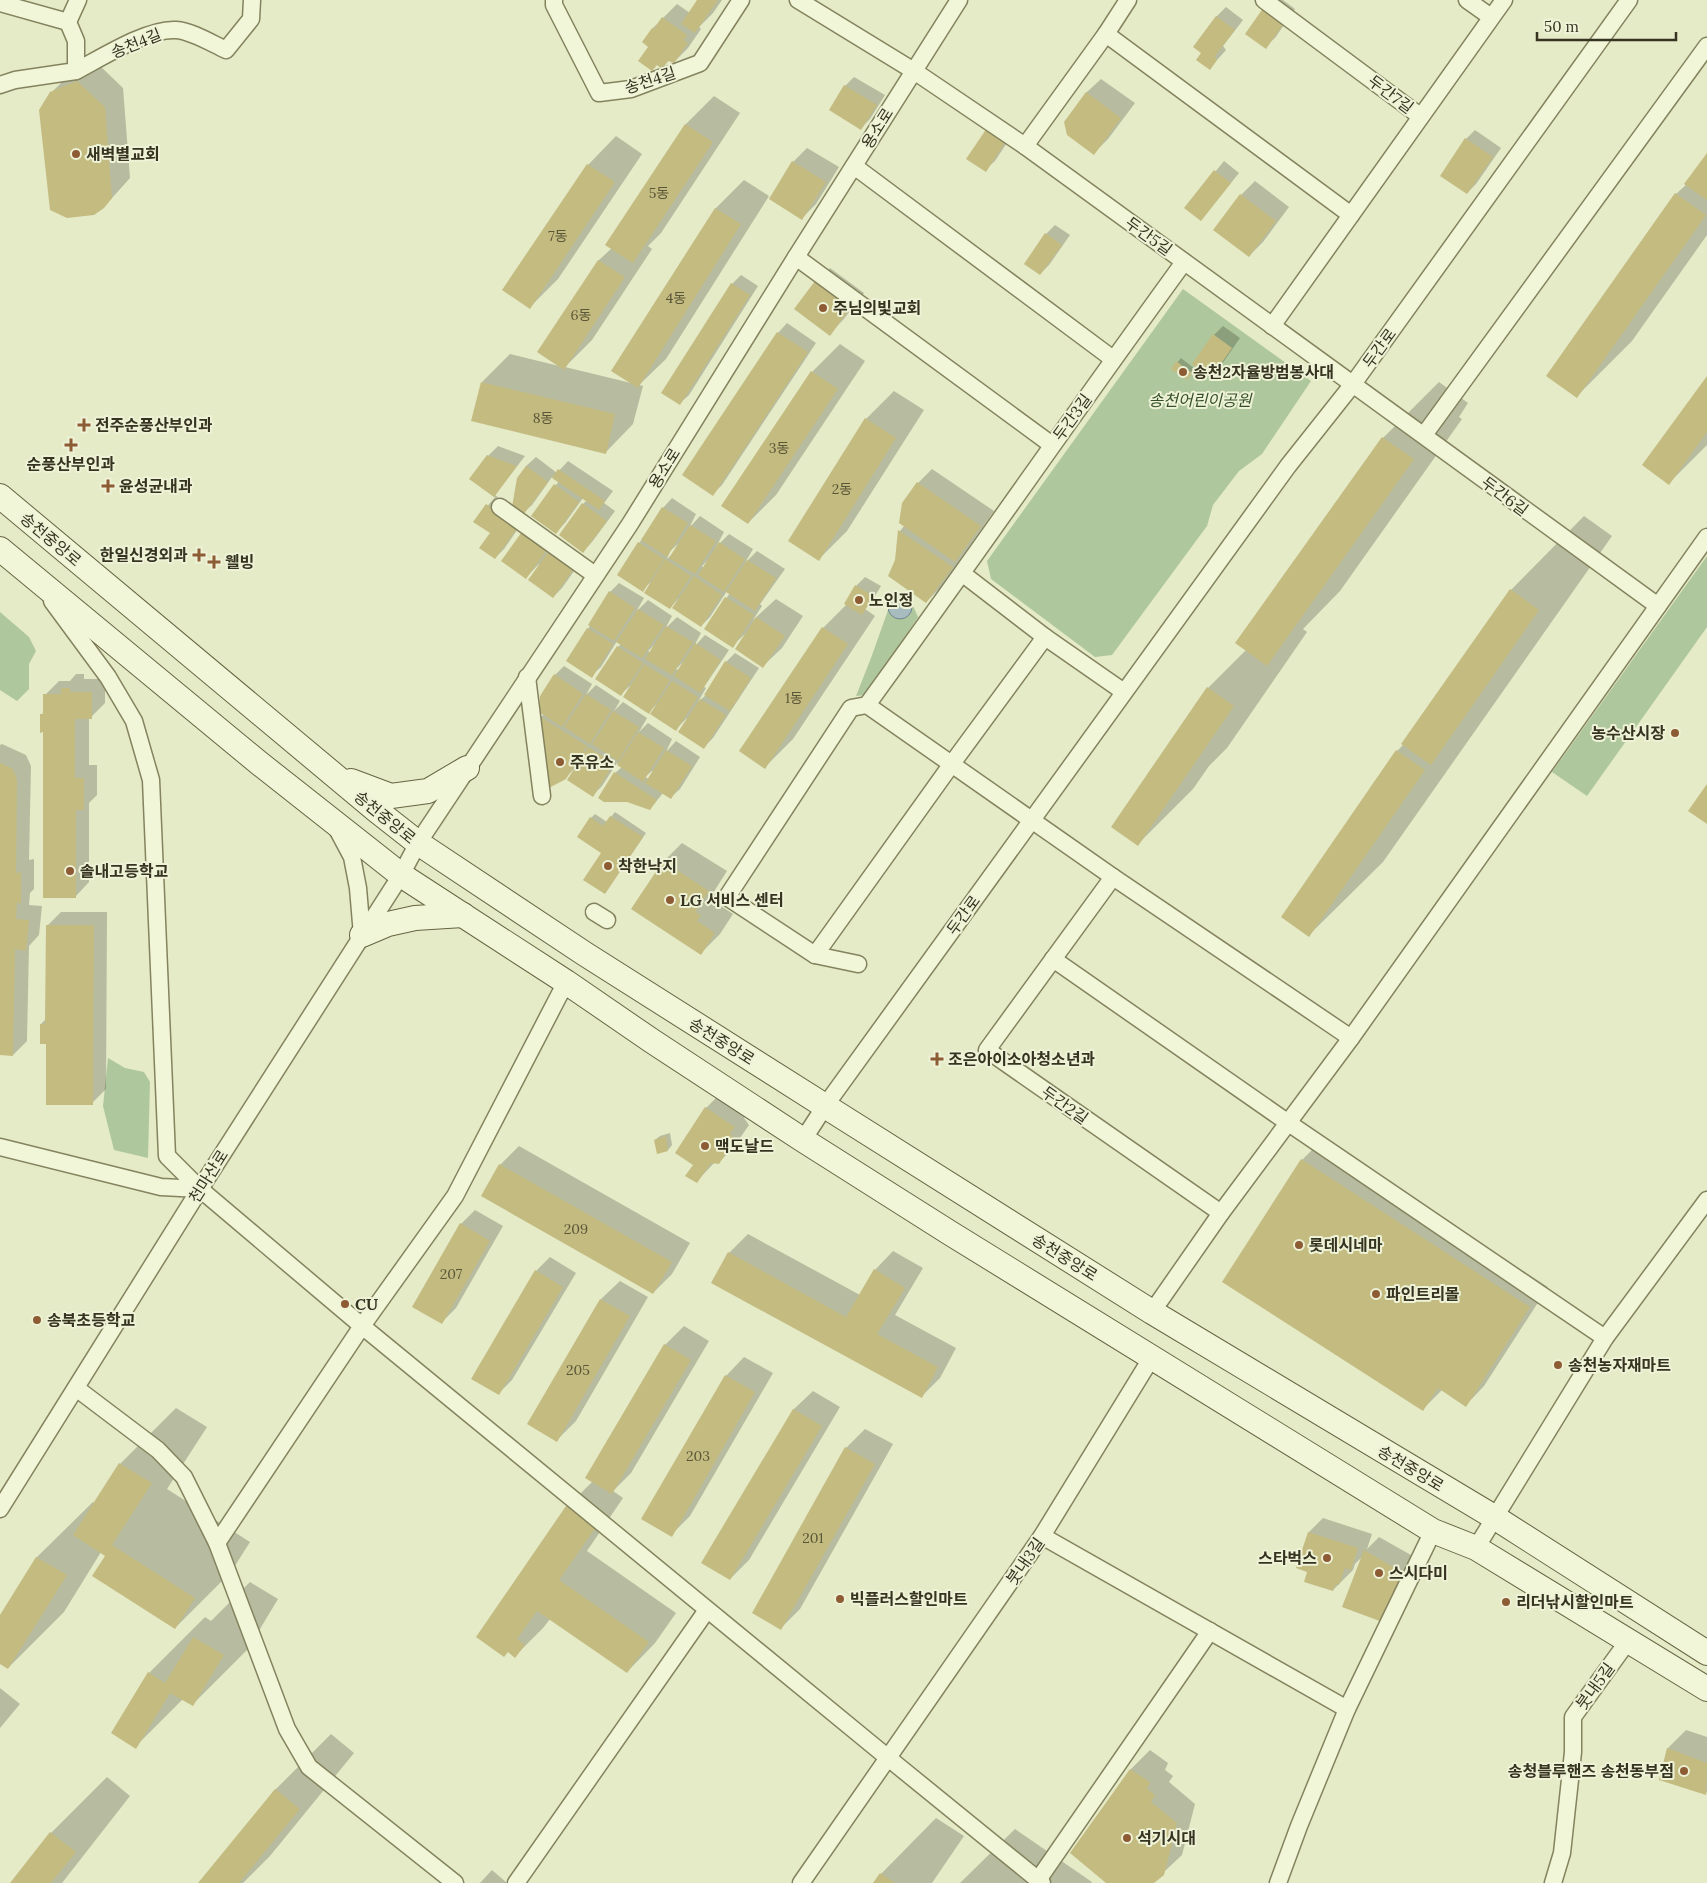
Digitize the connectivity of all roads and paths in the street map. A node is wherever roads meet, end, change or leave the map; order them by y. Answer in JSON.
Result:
{"nodes":[{"id":1,"x":78,"y":0,"type":"edge"},
{"id":2,"x":252,"y":0,"type":"edge"},
{"id":3,"x":554,"y":0,"type":"edge"},
{"id":4,"x":741,"y":0,"type":"edge"},
{"id":5,"x":798,"y":0,"type":"edge"},
{"id":6,"x":958,"y":0,"type":"edge"},
{"id":7,"x":1128,"y":0,"type":"edge"},
{"id":8,"x":1264,"y":0,"type":"edge"},
{"id":9,"x":1467,"y":0,"type":"edge"},
{"id":10,"x":1504,"y":0,"type":"edge"},
{"id":11,"x":1629,"y":0,"type":"edge"},
{"id":12,"x":0,"y":3,"type":"edge"},
{"id":13,"x":1491,"y":18,"type":"junction"},
{"id":14,"x":68,"y":22,"type":"junction"},
{"id":15,"x":1106,"y":34,"type":"junction"},
{"id":16,"x":1707,"y":46,"type":"edge"},
{"id":17,"x":76,"y":71,"type":"junction"},
{"id":18,"x":914,"y":71,"type":"junction"},
{"id":19,"x":0,"y":85,"type":"edge"},
{"id":20,"x":1420,"y":116,"type":"junction"},
{"id":21,"x":1025,"y":146,"type":"junction"},
{"id":22,"x":854,"y":166,"type":"junction"},
{"id":23,"x":1350,"y":215,"type":"junction"},
{"id":24,"x":796,"y":257,"type":"junction"},
{"id":25,"x":1184,"y":262,"type":"junction"},
{"id":26,"x":1272,"y":326,"type":"junction"},
{"id":27,"x":1113,"y":359,"type":"junction"},
{"id":28,"x":1353,"y":384,"type":"junction"},
{"id":29,"x":1424,"y":435,"type":"junction"},
{"id":30,"x":1052,"y":444,"type":"junction"},
{"id":31,"x":0,"y":496,"type":"edge"},
{"id":32,"x":500,"y":507,"type":"dead end"},
{"id":33,"x":1707,"y":537,"type":"edge"},
{"id":34,"x":0,"y":549,"type":"edge"},
{"id":35,"x":963,"y":574,"type":"junction"},
{"id":36,"x":595,"y":575,"type":"junction"},
{"id":37,"x":36,"y":579,"type":"junction"},
{"id":38,"x":1658,"y":606,"type":"junction"},
{"id":39,"x":1045,"y":637,"type":"junction"},
{"id":40,"x":527,"y":676,"type":"junction"},
{"id":41,"x":1124,"y":692,"type":"junction"},
{"id":42,"x":867,"y":705,"type":"junction"},
{"id":43,"x":951,"y":765,"type":"junction"},
{"id":44,"x":467,"y":768,"type":"junction"},
{"id":45,"x":332,"y":774,"type":"junction"},
{"id":46,"x":542,"y":796,"type":"dead end"},
{"id":47,"x":1032,"y":820,"type":"junction"},
{"id":48,"x":332,"y":821,"type":"junction"},
{"id":49,"x":418,"y":844,"type":"junction"},
{"id":50,"x":401,"y":875,"type":"junction"},
{"id":51,"x":1112,"y":877,"type":"junction"},
{"id":52,"x":463,"y":915,"type":"junction"},
{"id":53,"x":362,"y":935,"type":"junction"},
{"id":54,"x":815,"y":956,"type":"junction"},
{"id":55,"x":1053,"y":959,"type":"junction"},
{"id":56,"x":858,"y":964,"type":"dead end"},
{"id":57,"x":566,"y":982,"type":"junction"},
{"id":58,"x":1350,"y":1038,"type":"junction"},
{"id":59,"x":825,"y":1106,"type":"junction"},
{"id":60,"x":1287,"y":1122,"type":"junction"},
{"id":61,"x":803,"y":1140,"type":"junction"},
{"id":62,"x":0,"y":1147,"type":"edge"},
{"id":63,"x":200,"y":1188,"type":"junction"},
{"id":64,"x":1707,"y":1200,"type":"edge"},
{"id":65,"x":1221,"y":1213,"type":"junction"},
{"id":66,"x":1152,"y":1312,"type":"junction"},
{"id":67,"x":362,"y":1326,"type":"junction"},
{"id":68,"x":1605,"y":1338,"type":"junction"},
{"id":69,"x":1152,"y":1357,"type":"junction"},
{"id":70,"x":76,"y":1388,"type":"junction"},
{"id":71,"x":0,"y":1509,"type":"edge"},
{"id":72,"x":1494,"y":1517,"type":"junction"},
{"id":73,"x":1433,"y":1531,"type":"junction"},
{"id":74,"x":1042,"y":1536,"type":"junction"},
{"id":75,"x":217,"y":1543,"type":"junction"},
{"id":76,"x":1476,"y":1548,"type":"junction"},
{"id":77,"x":707,"y":1610,"type":"junction"},
{"id":78,"x":1210,"y":1631,"type":"junction"},
{"id":79,"x":1628,"y":1640,"type":"junction"},
{"id":80,"x":1707,"y":1652,"type":"edge"},
{"id":81,"x":1707,"y":1689,"type":"edge"},
{"id":82,"x":1347,"y":1709,"type":"junction"},
{"id":83,"x":886,"y":1758,"type":"junction"},
{"id":84,"x":1040,"y":1881,"type":"edge"},
{"id":85,"x":455,"y":1883,"type":"edge"},
{"id":86,"x":516,"y":1883,"type":"edge"},
{"id":87,"x":801,"y":1883,"type":"edge"},
{"id":88,"x":1278,"y":1883,"type":"edge"},
{"id":89,"x":1553,"y":1883,"type":"edge"}],
"edges":[{"from":1,"to":14,"type":"street"},
{"from":2,"to":17,"type":"street","name":"송천4길"},
{"from":3,"to":4,"type":"street","name":"송천4길"},
{"from":5,"to":18,"type":"street"},
{"from":6,"to":18,"type":"street","name":"용소로"},
{"from":7,"to":15,"type":"street"},
{"from":8,"to":20,"type":"street","name":"두간7길"},
{"from":9,"to":13,"type":"street"},
{"from":10,"to":13,"type":"street","name":"두간7길"},
{"from":11,"to":28,"type":"street","name":"두간로"},
{"from":12,"to":14,"type":"street"},
{"from":13,"to":20,"type":"street","name":"두간7길"},
{"from":14,"to":17,"type":"street"},
{"from":15,"to":21,"type":"street"},
{"from":15,"to":23,"type":"street"},
{"from":16,"to":29,"type":"street"},
{"from":17,"to":19,"type":"street"},
{"from":18,"to":21,"type":"street","name":"두간5길"},
{"from":18,"to":22,"type":"street","name":"용소로"},
{"from":20,"to":23,"type":"street"},
{"from":21,"to":25,"type":"street","name":"두간5길"},
{"from":22,"to":24,"type":"street","name":"용소로"},
{"from":22,"to":27,"type":"street"},
{"from":23,"to":26,"type":"street"},
{"from":24,"to":30,"type":"street"},
{"from":24,"to":36,"type":"street","name":"용소로"},
{"from":25,"to":26,"type":"street","name":"두간5길"},
{"from":25,"to":27,"type":"street","name":"두간3길"},
{"from":26,"to":28,"type":"street","name":"두간5길"},
{"from":27,"to":30,"type":"street","name":"두간3길"},
{"from":28,"to":29,"type":"street","name":"두간6길"},
{"from":28,"to":41,"type":"street","name":"두간로"},
{"from":29,"to":38,"type":"street","name":"두간6길"},
{"from":30,"to":35,"type":"street","name":"두간3길"},
{"from":31,"to":45,"type":"street","name":"송천중앙로"},
{"from":32,"to":36,"type":"street"},
{"from":33,"to":38,"type":"street"},
{"from":34,"to":37,"type":"street"},
{"from":35,"to":39,"type":"street"},
{"from":35,"to":42,"type":"street","name":"두간3길"},
{"from":36,"to":40,"type":"street","name":"용소로"},
{"from":37,"to":48,"type":"street"},
{"from":37,"to":63,"type":"street"},
{"from":38,"to":58,"type":"street"},
{"from":39,"to":41,"type":"street"},
{"from":39,"to":43,"type":"street"},
{"from":40,"to":44,"type":"street","name":"용소로"},
{"from":40,"to":46,"type":"street"},
{"from":41,"to":47,"type":"street","name":"두간로"},
{"from":42,"to":43,"type":"street"},
{"from":42,"to":54,"type":"street"},
{"from":43,"to":47,"type":"street"},
{"from":43,"to":54,"type":"street"},
{"from":44,"to":45,"type":"street"},
{"from":44,"to":49,"type":"street","name":"용소로"},
{"from":45,"to":49,"type":"street","name":"송천중앙로"},
{"from":47,"to":51,"type":"street"},
{"from":47,"to":59,"type":"street","name":"두간로"},
{"from":48,"to":50,"type":"street"},
{"from":48,"to":53,"type":"street"},
{"from":49,"to":50,"type":"street","name":"천마산로"},
{"from":49,"to":59,"type":"street","name":"송천중앙로"},
{"from":50,"to":52,"type":"street"},
{"from":50,"to":53,"type":"street","name":"천마산로"},
{"from":51,"to":55,"type":"street","name":"두간2길"},
{"from":51,"to":58,"type":"street"},
{"from":52,"to":53,"type":"street"},
{"from":52,"to":57,"type":"street"},
{"from":53,"to":63,"type":"street","name":"천마산로"},
{"from":54,"to":56,"type":"street"},
{"from":55,"to":60,"type":"street"},
{"from":55,"to":65,"type":"street","name":"두간2길"},
{"from":57,"to":61,"type":"street"},
{"from":57,"to":67,"type":"street"},
{"from":58,"to":60,"type":"street"},
{"from":59,"to":61,"type":"street","name":"두간로"},
{"from":59,"to":66,"type":"street","name":"송천중앙로"},
{"from":60,"to":65,"type":"street"},
{"from":60,"to":68,"type":"street"},
{"from":61,"to":69,"type":"street"},
{"from":62,"to":63,"type":"street"},
{"from":63,"to":67,"type":"street"},
{"from":63,"to":70,"type":"street","name":"천마산로"},
{"from":64,"to":68,"type":"street"},
{"from":65,"to":66,"type":"street"},
{"from":66,"to":72,"type":"street","name":"송천중앙로"},
{"from":67,"to":75,"type":"street"},
{"from":67,"to":77,"type":"street"},
{"from":68,"to":72,"type":"street"},
{"from":69,"to":73,"type":"street"},
{"from":69,"to":74,"type":"street","name":"붓내3길"},
{"from":70,"to":71,"type":"street","name":"천마산로"},
{"from":70,"to":75,"type":"street"},
{"from":72,"to":76,"type":"street"},
{"from":72,"to":80,"type":"street","name":"송천중앙로"},
{"from":73,"to":76,"type":"street"},
{"from":73,"to":82,"type":"street"},
{"from":74,"to":78,"type":"street"},
{"from":74,"to":83,"type":"street","name":"붓내3길"},
{"from":75,"to":85,"type":"street"},
{"from":76,"to":79,"type":"street"},
{"from":77,"to":83,"type":"street"},
{"from":77,"to":86,"type":"street"},
{"from":78,"to":82,"type":"street"},
{"from":78,"to":84,"type":"street"},
{"from":79,"to":81,"type":"street"},
{"from":79,"to":89,"type":"street","name":"붓내5길"},
{"from":82,"to":88,"type":"street"},
{"from":83,"to":84,"type":"street"},
{"from":83,"to":87,"type":"street","name":"붓내3길"}]}
